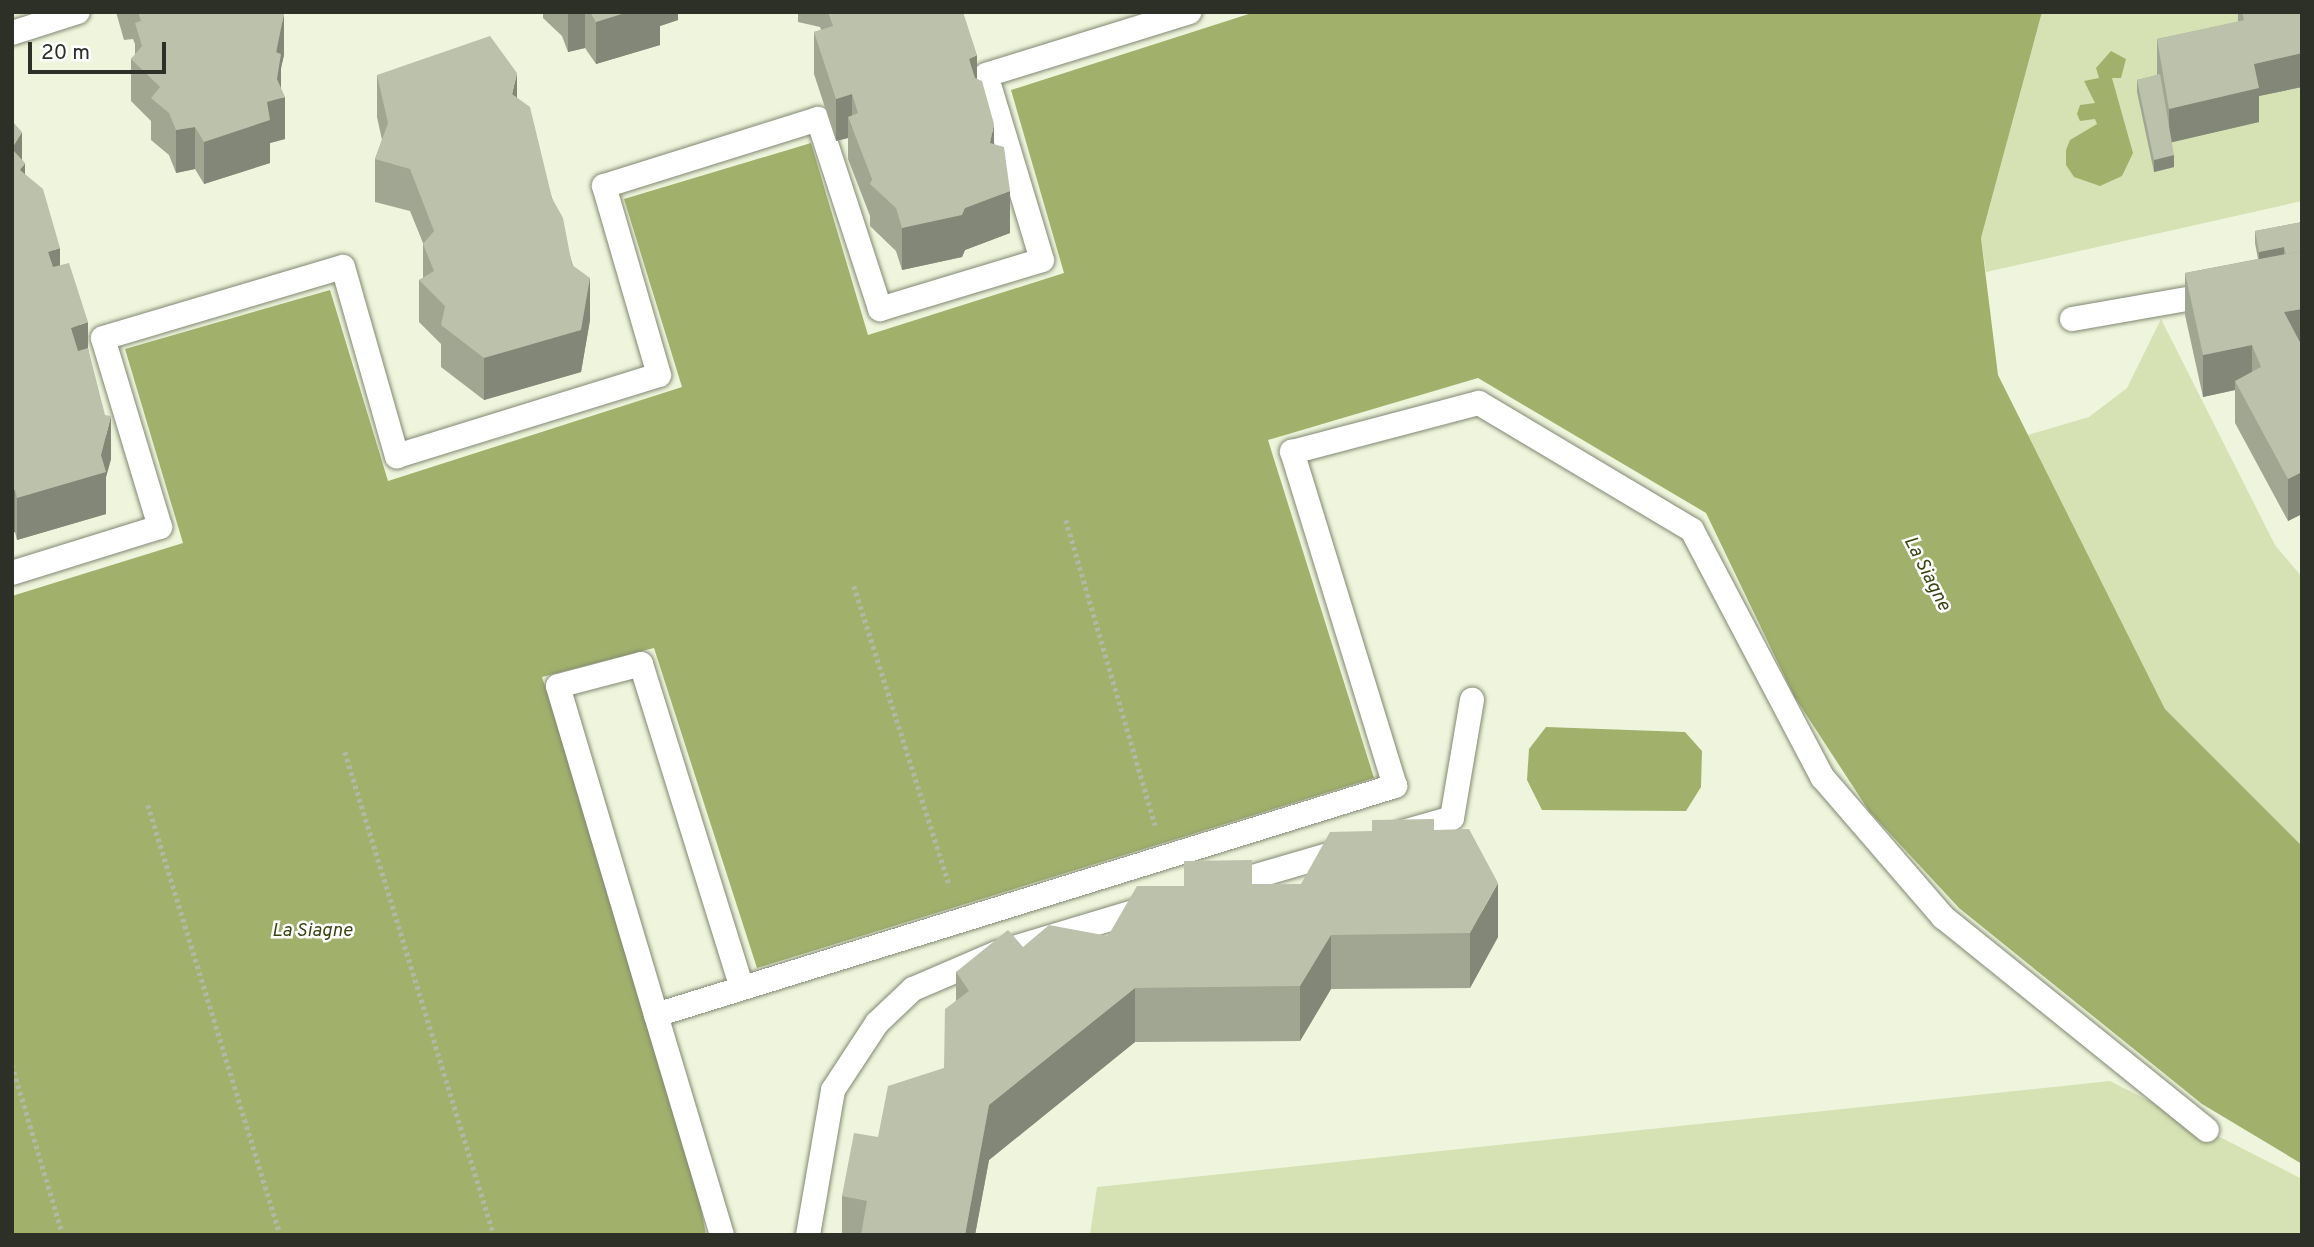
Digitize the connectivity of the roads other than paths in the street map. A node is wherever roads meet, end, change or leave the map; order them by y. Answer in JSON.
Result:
{"nodes":[{"id":1,"x":78,"y":12,"type":"edge"},
{"id":2,"x":1189,"y":12,"type":"edge"},
{"id":3,"x":12,"y":33,"type":"edge"},
{"id":4,"x":2234,"y":291,"type":"edge"},
{"id":5,"x":2072,"y":319,"type":"dead end"},
{"id":6,"x":12,"y":573,"type":"edge"},
{"id":7,"x":1472,"y":700,"type":"dead end"},
{"id":8,"x":1198,"y":893,"type":"edge"},
{"id":9,"x":1171,"y":901,"type":"edge"},
{"id":10,"x":742,"y":988,"type":"junction"},
{"id":11,"x":656,"y":1015,"type":"junction"},
{"id":12,"x":2207,"y":1130,"type":"dead end"},
{"id":13,"x":722,"y":1235,"type":"edge"},
{"id":14,"x":808,"y":1235,"type":"edge"}],
"edges":[{"from":1,"to":3,"type":"lane"},
{"from":2,"to":6,"type":"lane"},
{"from":4,"to":5,"type":"lane"},
{"from":7,"to":8,"type":"lane"},
{"from":9,"to":14,"type":"lane"},
{"from":10,"to":11,"type":"lane"},
{"from":10,"to":11,"type":"lane"},
{"from":10,"to":12,"type":"lane"},
{"from":11,"to":13,"type":"lane"}]}
